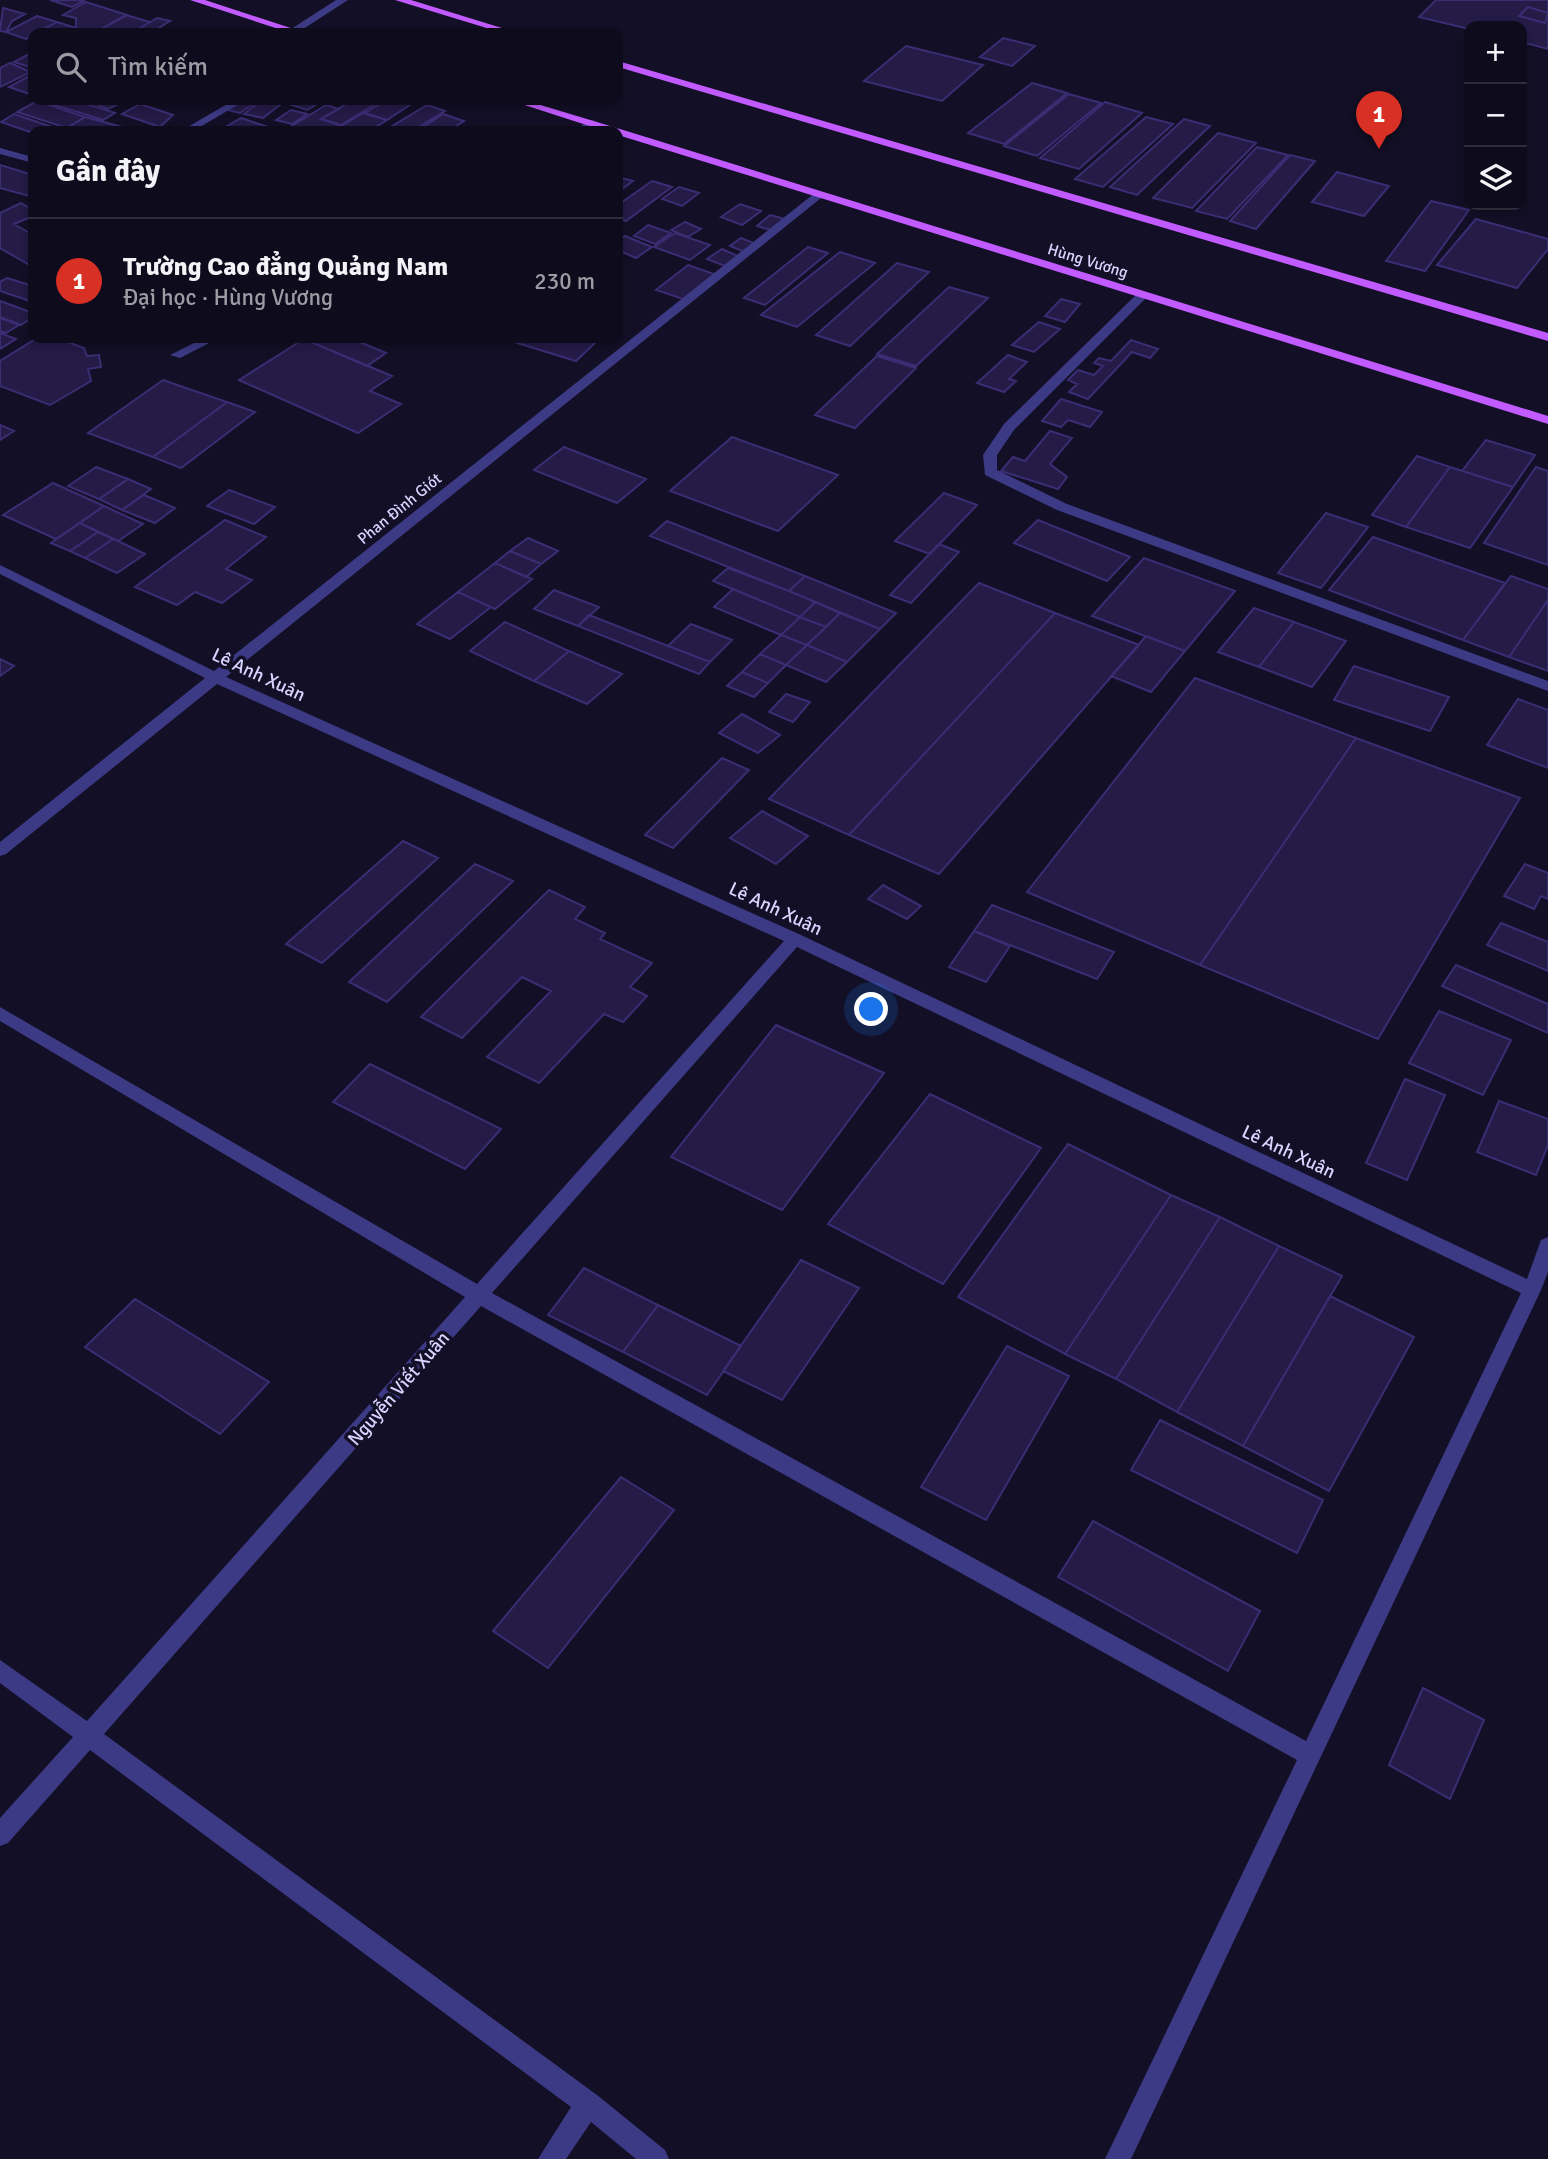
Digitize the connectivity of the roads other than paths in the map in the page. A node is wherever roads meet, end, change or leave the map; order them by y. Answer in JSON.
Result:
{"nodes":[{"id":1,"x":195,"y":0,"type":"edge"},
{"id":2,"x":344,"y":0,"type":"edge"},
{"id":3,"x":400,"y":0,"type":"edge"},
{"id":4,"x":284,"y":28,"type":"edge"},
{"id":5,"x":303,"y":28,"type":"edge"},
{"id":6,"x":496,"y":28,"type":"edge"},
{"id":7,"x":623,"y":65,"type":"edge"},
{"id":8,"x":232,"y":105,"type":"edge"},
{"id":9,"x":531,"y":105,"type":"edge"},
{"id":10,"x":590,"y":123,"type":"junction"},
{"id":11,"x":195,"y":126,"type":"edge"},
{"id":12,"x":585,"y":126,"type":"edge"},
{"id":13,"x":599,"y":126,"type":"edge"},
{"id":14,"x":623,"y":134,"type":"edge"},
{"id":15,"x":0,"y":151,"type":"edge"},
{"id":16,"x":28,"y":159,"type":"edge"},
{"id":17,"x":820,"y":194,"type":"junction"},
{"id":18,"x":1144,"y":295,"type":"junction"},
{"id":19,"x":1548,"y":337,"type":"edge"},
{"id":20,"x":202,"y":343,"type":"edge"},
{"id":21,"x":176,"y":355,"type":"dead end"},
{"id":22,"x":1548,"y":419,"type":"edge"},
{"id":23,"x":0,"y":569,"type":"edge"},
{"id":24,"x":214,"y":677,"type":"junction"},
{"id":25,"x":1548,"y":686,"type":"edge"},
{"id":26,"x":0,"y":850,"type":"edge"},
{"id":27,"x":795,"y":940,"type":"junction"},
{"id":28,"x":0,"y":1013,"type":"edge"},
{"id":29,"x":1548,"y":1245,"type":"edge"},
{"id":30,"x":1532,"y":1290,"type":"junction"},
{"id":31,"x":480,"y":1296,"type":"junction"},
{"id":32,"x":0,"y":1670,"type":"edge"},
{"id":33,"x":90,"y":1733,"type":"junction"},
{"id":34,"x":1309,"y":1755,"type":"junction"},
{"id":35,"x":0,"y":1835,"type":"edge"},
{"id":36,"x":588,"y":2104,"type":"junction"},
{"id":37,"x":551,"y":2159,"type":"edge"},
{"id":38,"x":656,"y":2159,"type":"edge"},
{"id":39,"x":1118,"y":2159,"type":"edge"}],
"edges":[{"from":1,"to":4,"type":"main road"},
{"from":2,"to":5,"type":"street"},
{"from":3,"to":6,"type":"main road"},
{"from":7,"to":19,"type":"main road"},
{"from":8,"to":11,"type":"street"},
{"from":9,"to":10,"type":"main road","name":"Hùng Vương"},
{"from":10,"to":12,"type":"street"},
{"from":10,"to":13,"type":"main road","name":"Hùng Vương"},
{"from":14,"to":17,"type":"main road","name":"Hùng Vương"},
{"from":15,"to":16,"type":"street"},
{"from":17,"to":18,"type":"main road","name":"Hùng Vương"},
{"from":17,"to":24,"type":"street","name":"Phan Đình Giót"},
{"from":18,"to":22,"type":"main road","name":"Hùng Vương"},
{"from":18,"to":25,"type":"street"},
{"from":20,"to":21,"type":"street"},
{"from":23,"to":24,"type":"street","name":"Lê Anh Xuân"},
{"from":24,"to":26,"type":"street","name":"Phan Đình Giót"},
{"from":24,"to":27,"type":"street","name":"Lê Anh Xuân"},
{"from":27,"to":30,"type":"street","name":"Lê Anh Xuân"},
{"from":27,"to":31,"type":"street","name":"Nguyễn Viết Xuân"},
{"from":28,"to":31,"type":"street"},
{"from":29,"to":30,"type":"street"},
{"from":30,"to":34,"type":"street"},
{"from":31,"to":33,"type":"street","name":"Nguyễn Viết Xuân"},
{"from":31,"to":34,"type":"street"},
{"from":32,"to":33,"type":"street"},
{"from":33,"to":35,"type":"street","name":"Nguyễn Viết Xuân"},
{"from":33,"to":36,"type":"street"},
{"from":34,"to":39,"type":"street"},
{"from":36,"to":37,"type":"street"},
{"from":36,"to":38,"type":"street"}]}
